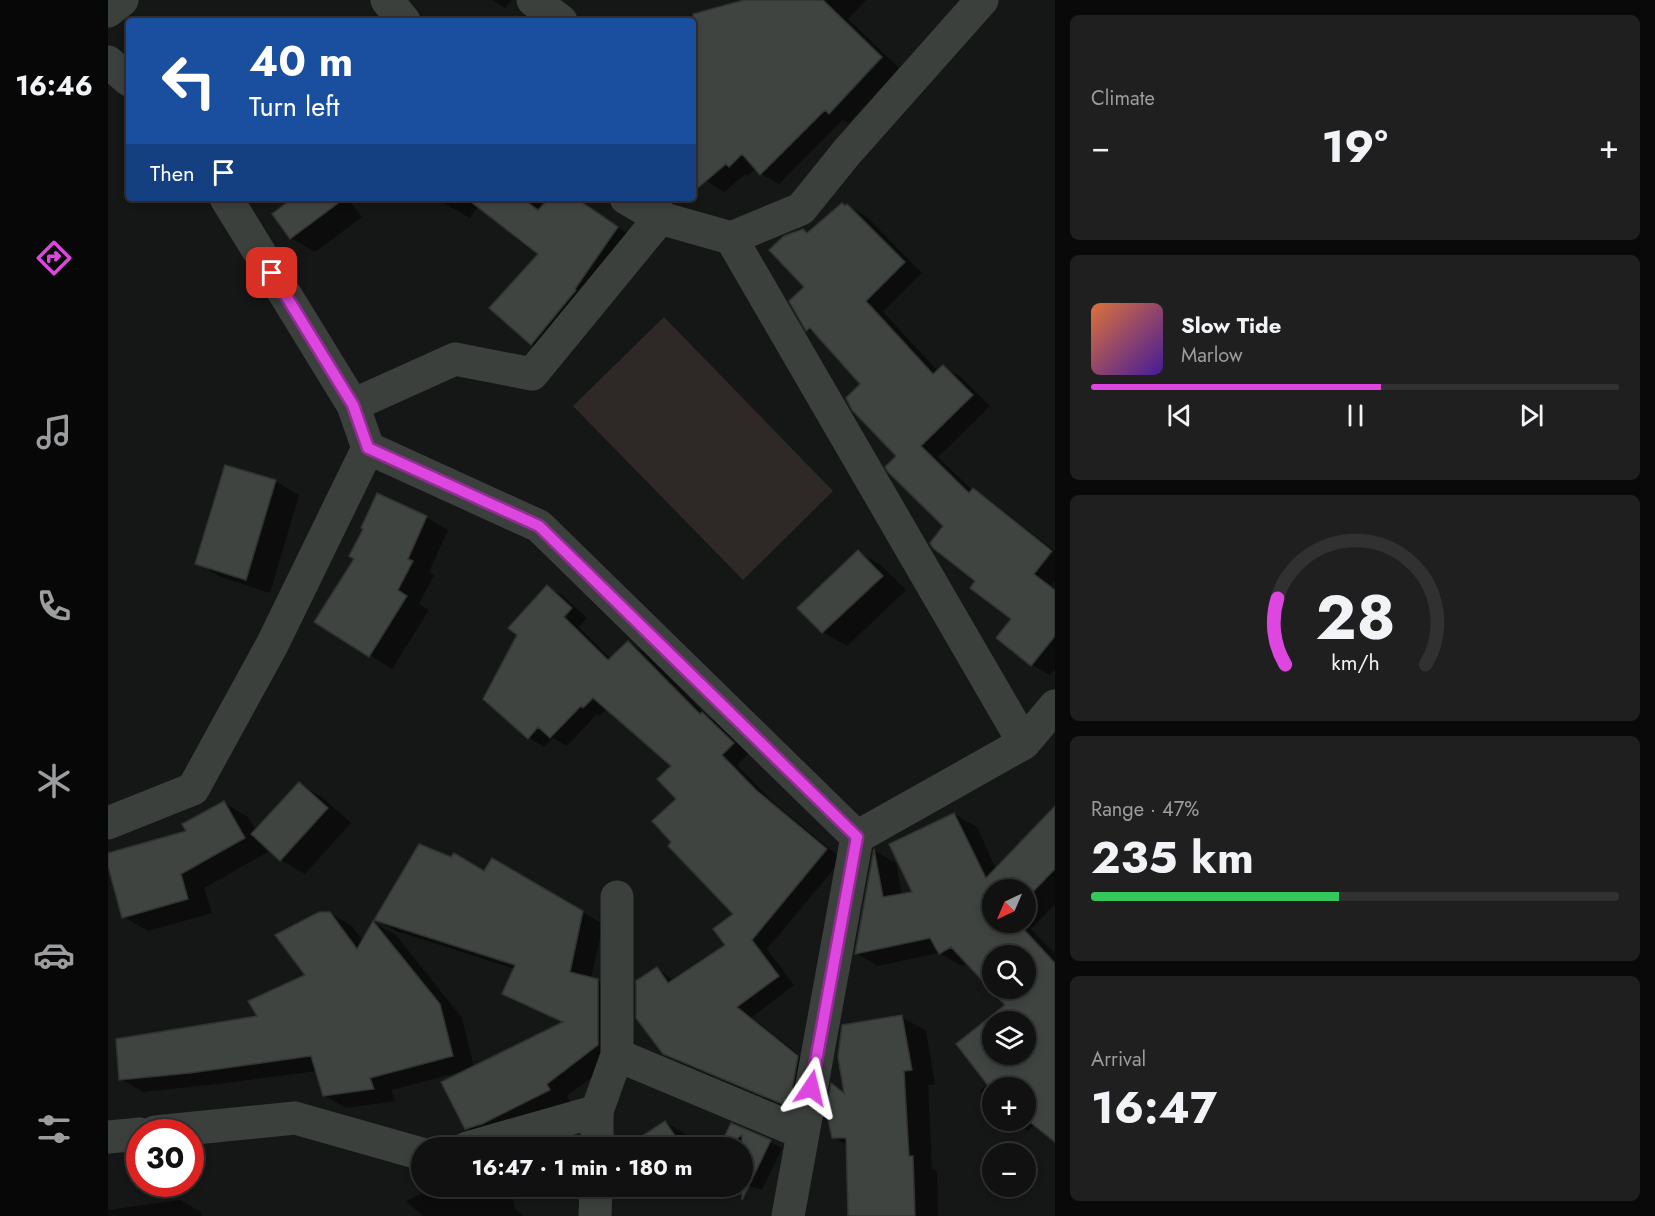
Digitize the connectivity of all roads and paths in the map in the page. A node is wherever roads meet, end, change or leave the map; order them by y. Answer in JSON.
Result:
{"nodes":[{"id":1,"x":122,"y":0,"type":"edge"},
{"id":2,"x":387,"y":0,"type":"edge"},
{"id":3,"x":533,"y":0,"type":"edge"},
{"id":4,"x":982,"y":0,"type":"edge"},
{"id":5,"x":108,"y":11,"type":"edge"},
{"id":6,"x":402,"y":18,"type":"edge"},
{"id":7,"x":557,"y":18,"type":"edge"},
{"id":8,"x":108,"y":62,"type":"edge"},
{"id":9,"x":126,"y":77,"type":"edge"},
{"id":10,"x":228,"y":201,"type":"edge"},
{"id":11,"x":635,"y":201,"type":"edge"},
{"id":12,"x":656,"y":208,"type":"edge"},
{"id":13,"x":731,"y":238,"type":"junction"},
{"id":14,"x":353,"y":405,"type":"junction"},
{"id":15,"x":368,"y":448,"type":"junction"},
{"id":16,"x":1055,"y":705,"type":"edge"},
{"id":17,"x":1024,"y":743,"type":"junction"},
{"id":18,"x":108,"y":823,"type":"edge"},
{"id":19,"x":857,"y":837,"type":"junction"},
{"id":20,"x":617,"y":897,"type":"dead end"},
{"id":21,"x":616,"y":1055,"type":"junction"},
{"id":22,"x":597,"y":1111,"type":"junction"},
{"id":23,"x":204,"y":1127,"type":"edge"},
{"id":24,"x":802,"y":1134,"type":"junction"},
{"id":25,"x":126,"y":1135,"type":"edge"},
{"id":26,"x":108,"y":1137,"type":"edge"},
{"id":27,"x":506,"y":1137,"type":"edge"},
{"id":28,"x":597,"y":1137,"type":"edge"},
{"id":29,"x":411,"y":1151,"type":"edge"},
{"id":30,"x":596,"y":1197,"type":"edge"},
{"id":31,"x":595,"y":1216,"type":"edge"},
{"id":32,"x":788,"y":1216,"type":"edge"}],
"edges":[{"from":1,"to":5,"type":"street"},
{"from":2,"to":6,"type":"street"},
{"from":3,"to":7,"type":"street"},
{"from":4,"to":13,"type":"street"},
{"from":8,"to":9,"type":"street"},
{"from":10,"to":14,"type":"street"},
{"from":11,"to":12,"type":"street"},
{"from":12,"to":13,"type":"street"},
{"from":12,"to":14,"type":"street"},
{"from":13,"to":17,"type":"street"},
{"from":14,"to":15,"type":"street"},
{"from":15,"to":18,"type":"street"},
{"from":15,"to":19,"type":"street"},
{"from":16,"to":17,"type":"street"},
{"from":17,"to":19,"type":"street"},
{"from":19,"to":24,"type":"street"},
{"from":20,"to":21,"type":"street"},
{"from":21,"to":22,"type":"street"},
{"from":21,"to":24,"type":"street"},
{"from":22,"to":27,"type":"street"},
{"from":22,"to":28,"type":"street"},
{"from":23,"to":29,"type":"street"},
{"from":24,"to":32,"type":"street"},
{"from":25,"to":26,"type":"street"},
{"from":30,"to":31,"type":"street"}]}
